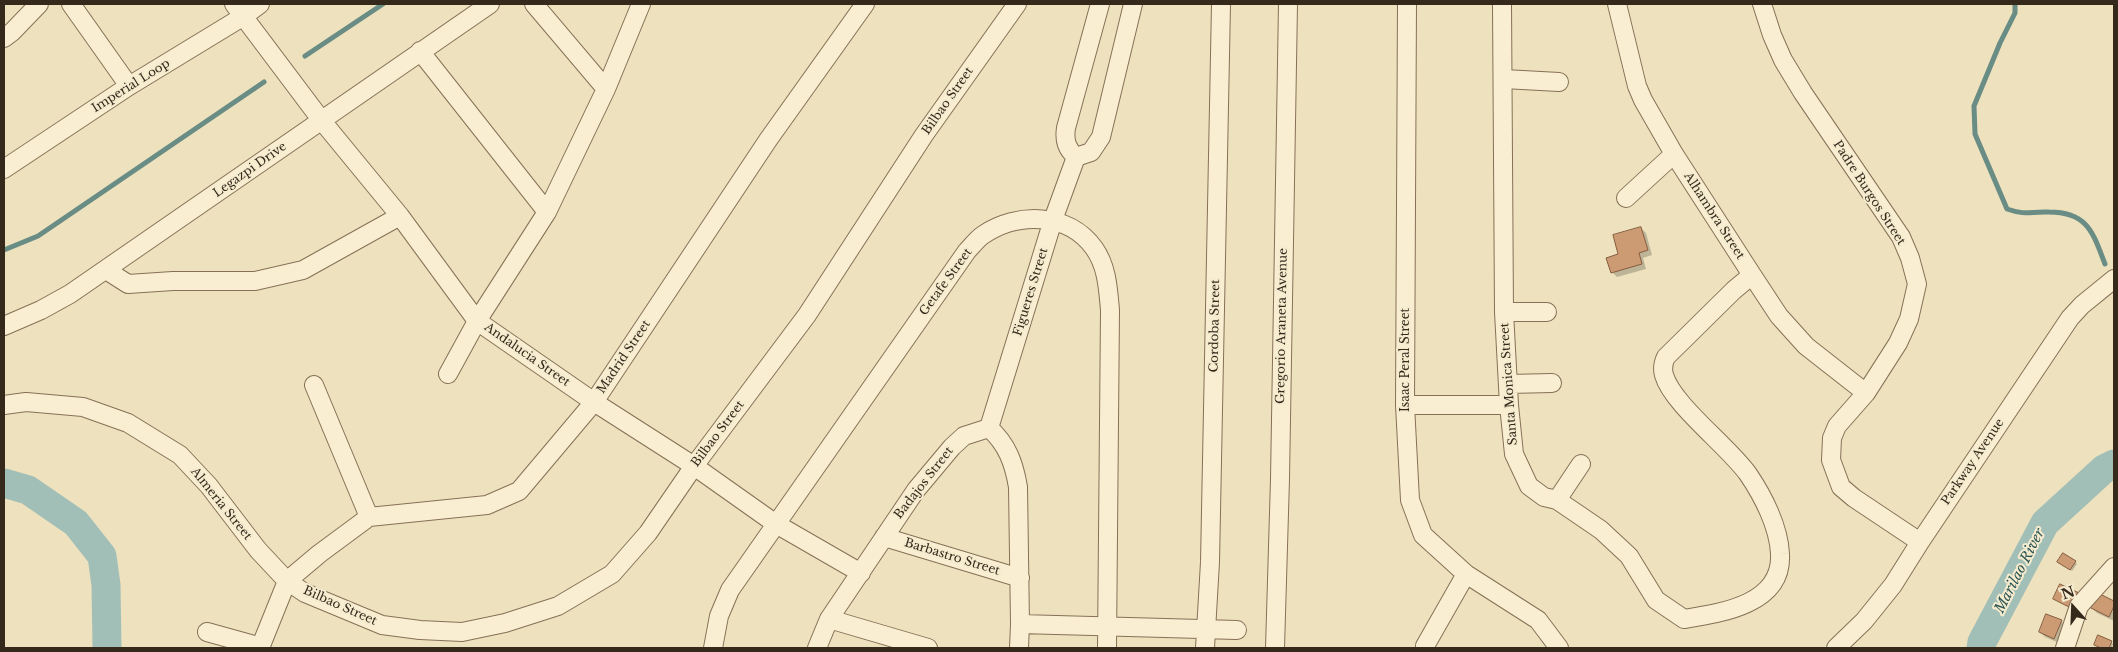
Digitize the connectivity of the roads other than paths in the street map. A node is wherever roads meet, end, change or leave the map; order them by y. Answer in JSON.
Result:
{"nodes":[{"id":1,"x":39,"y":4,"type":"edge"},
{"id":2,"x":71,"y":4,"type":"edge"},
{"id":3,"x":260,"y":4,"type":"edge"},
{"id":4,"x":490,"y":4,"type":"edge"},
{"id":5,"x":534,"y":4,"type":"edge"},
{"id":6,"x":640,"y":4,"type":"edge"},
{"id":7,"x":864,"y":4,"type":"edge"},
{"id":8,"x":1017,"y":4,"type":"edge"},
{"id":9,"x":1100,"y":4,"type":"edge"},
{"id":10,"x":1133,"y":4,"type":"edge"},
{"id":11,"x":1221,"y":4,"type":"edge"},
{"id":12,"x":1288,"y":4,"type":"edge"},
{"id":13,"x":1407,"y":4,"type":"edge"},
{"id":14,"x":1502,"y":4,"type":"edge"},
{"id":15,"x":1617,"y":4,"type":"edge"},
{"id":16,"x":1762,"y":4,"type":"edge"},
{"id":17,"x":239,"y":10,"type":"edge"},
{"id":18,"x":4,"y":38,"type":"edge"},
{"id":19,"x":420,"y":51,"type":"junction"},
{"id":20,"x":1504,"y":79,"type":"junction"},
{"id":21,"x":1559,"y":82,"type":"dead end"},
{"id":22,"x":129,"y":86,"type":"junction"},
{"id":23,"x":606,"y":89,"type":"junction"},
{"id":24,"x":322,"y":121,"type":"junction"},
{"id":25,"x":1674,"y":154,"type":"junction"},
{"id":26,"x":1076,"y":157,"type":"junction"},
{"id":27,"x":4,"y":169,"type":"edge"},
{"id":28,"x":1626,"y":198,"type":"dead end"},
{"id":29,"x":547,"y":212,"type":"junction"},
{"id":30,"x":400,"y":216,"type":"junction"},
{"id":31,"x":1053,"y":220,"type":"junction"},
{"id":32,"x":106,"y":270,"type":"junction"},
{"id":33,"x":1752,"y":275,"type":"junction"},
{"id":34,"x":2114,"y":279,"type":"edge"},
{"id":35,"x":1504,"y":312,"type":"junction"},
{"id":36,"x":1547,"y":312,"type":"dead end"},
{"id":37,"x":477,"y":321,"type":"junction"},
{"id":38,"x":4,"y":326,"type":"edge"},
{"id":39,"x":448,"y":374,"type":"dead end"},
{"id":40,"x":1552,"y":383,"type":"dead end"},
{"id":41,"x":1508,"y":384,"type":"junction"},
{"id":42,"x":314,"y":385,"type":"dead end"},
{"id":43,"x":1866,"y":393,"type":"junction"},
{"id":44,"x":594,"y":402,"type":"junction"},
{"id":45,"x":4,"y":405,"type":"edge"},
{"id":46,"x":1405,"y":405,"type":"junction"},
{"id":47,"x":1509,"y":405,"type":"junction"},
{"id":48,"x":989,"y":428,"type":"junction"},
{"id":49,"x":1581,"y":464,"type":"dead end"},
{"id":50,"x":694,"y":466,"type":"junction"},
{"id":51,"x":1556,"y":500,"type":"junction"},
{"id":52,"x":369,"y":517,"type":"junction"},
{"id":53,"x":776,"y":524,"type":"junction"},
{"id":54,"x":884,"y":536,"type":"junction"},
{"id":55,"x":1920,"y":542,"type":"junction"},
{"id":56,"x":2114,"y":567,"type":"edge"},
{"id":57,"x":862,"y":573,"type":"junction"},
{"id":58,"x":1466,"y":574,"type":"junction"},
{"id":59,"x":1020,"y":578,"type":"junction"},
{"id":60,"x":287,"y":581,"type":"junction"},
{"id":61,"x":829,"y":619,"type":"junction"},
{"id":62,"x":1020,"y":624,"type":"junction"},
{"id":63,"x":1108,"y":626,"type":"junction"},
{"id":64,"x":1206,"y":630,"type":"junction"},
{"id":65,"x":1237,"y":630,"type":"dead end"},
{"id":66,"x":206,"y":632,"type":"dead end"},
{"id":67,"x":1425,"y":646,"type":"dead end"},
{"id":68,"x":261,"y":647,"type":"edge"},
{"id":69,"x":921,"y":647,"type":"edge"},
{"id":70,"x":714,"y":648,"type":"edge"},
{"id":71,"x":816,"y":648,"type":"edge"},
{"id":72,"x":1019,"y":648,"type":"edge"},
{"id":73,"x":1107,"y":648,"type":"edge"},
{"id":74,"x":1205,"y":648,"type":"edge"},
{"id":75,"x":1275,"y":648,"type":"edge"},
{"id":76,"x":1558,"y":648,"type":"edge"},
{"id":77,"x":1836,"y":648,"type":"edge"},
{"id":78,"x":2065,"y":648,"type":"edge"}],
"edges":[{"from":1,"to":18,"type":"street"},
{"from":2,"to":22,"type":"street"},
{"from":3,"to":17,"type":"street","name":"Imperial Loop"},
{"from":4,"to":19,"type":"street","name":"Legazpi Drive"},
{"from":5,"to":23,"type":"street"},
{"from":6,"to":23,"type":"street"},
{"from":7,"to":44,"type":"street","name":"Madrid Street"},
{"from":8,"to":50,"type":"street","name":"Bilbao Street"},
{"from":9,"to":26,"type":"street"},
{"from":10,"to":26,"type":"street"},
{"from":11,"to":64,"type":"street","name":"Cordoba Street"},
{"from":12,"to":75,"type":"street","name":"Gregorio Araneta Avenue"},
{"from":13,"to":46,"type":"street","name":"Isaac Peral Street"},
{"from":14,"to":20,"type":"street","name":"Santa Monica Street"},
{"from":15,"to":25,"type":"street","name":"Alhambra Street"},
{"from":16,"to":43,"type":"street","name":"Padre Burgos Street"},
{"from":17,"to":22,"type":"street","name":"Imperial Loop"},
{"from":17,"to":24,"type":"street","name":"Andalucia Street"},
{"from":19,"to":24,"type":"street","name":"Legazpi Drive"},
{"from":19,"to":29,"type":"street"},
{"from":20,"to":21,"type":"street"},
{"from":20,"to":35,"type":"street","name":"Santa Monica Street"},
{"from":22,"to":27,"type":"street","name":"Imperial Loop"},
{"from":23,"to":29,"type":"street"},
{"from":24,"to":30,"type":"street","name":"Andalucia Street"},
{"from":24,"to":32,"type":"street","name":"Legazpi Drive"},
{"from":25,"to":28,"type":"street"},
{"from":25,"to":33,"type":"street","name":"Alhambra Street"},
{"from":26,"to":31,"type":"street","name":"Figueres Street"},
{"from":29,"to":37,"type":"street"},
{"from":30,"to":32,"type":"street"},
{"from":30,"to":37,"type":"street","name":"Andalucia Street"},
{"from":31,"to":48,"type":"street","name":"Figueres Street"},
{"from":31,"to":53,"type":"street","name":"Getafe Street"},
{"from":31,"to":63,"type":"street","name":"Getafe Street"},
{"from":32,"to":38,"type":"street","name":"Legazpi Drive"},
{"from":33,"to":43,"type":"street","name":"Alhambra Street"},
{"from":33,"to":51,"type":"street","name":"Santa Monica Street"},
{"from":34,"to":55,"type":"street","name":"Parkway Avenue"},
{"from":35,"to":36,"type":"street"},
{"from":35,"to":41,"type":"street","name":"Santa Monica Street"},
{"from":37,"to":39,"type":"street"},
{"from":37,"to":44,"type":"street","name":"Andalucia Street"},
{"from":40,"to":41,"type":"street"},
{"from":41,"to":47,"type":"street","name":"Santa Monica Street"},
{"from":42,"to":52,"type":"street"},
{"from":43,"to":55,"type":"street","name":"Padre Burgos Street"},
{"from":44,"to":50,"type":"street","name":"Andalucia Street"},
{"from":44,"to":52,"type":"street","name":"Madrid Street"},
{"from":45,"to":60,"type":"street","name":"Almeria Street"},
{"from":46,"to":47,"type":"street"},
{"from":46,"to":58,"type":"street","name":"Isaac Peral Street"},
{"from":47,"to":51,"type":"street","name":"Santa Monica Street"},
{"from":48,"to":54,"type":"street","name":"Badajos Street"},
{"from":48,"to":59,"type":"street"},
{"from":49,"to":51,"type":"street"},
{"from":50,"to":53,"type":"street","name":"Andalucia Street"},
{"from":50,"to":60,"type":"street","name":"Bilbao Street"},
{"from":52,"to":60,"type":"street"},
{"from":53,"to":57,"type":"street","name":"Andalucia Street"},
{"from":53,"to":70,"type":"street","name":"Getafe Street"},
{"from":54,"to":57,"type":"street","name":"Badajos Street"},
{"from":54,"to":59,"type":"street","name":"Barbastro Street"},
{"from":55,"to":77,"type":"street","name":"Parkway Avenue"},
{"from":56,"to":78,"type":"street"},
{"from":57,"to":61,"type":"street","name":"Badajos Street"},
{"from":58,"to":67,"type":"street"},
{"from":58,"to":76,"type":"street","name":"Isaac Peral Street"},
{"from":59,"to":62,"type":"street"},
{"from":60,"to":68,"type":"street"},
{"from":61,"to":69,"type":"street"},
{"from":61,"to":71,"type":"street","name":"Badajos Street"},
{"from":62,"to":63,"type":"street"},
{"from":62,"to":72,"type":"street"},
{"from":63,"to":64,"type":"street"},
{"from":63,"to":73,"type":"street","name":"Getafe Street"},
{"from":64,"to":65,"type":"street"},
{"from":64,"to":74,"type":"street","name":"Cordoba Street"},
{"from":66,"to":68,"type":"street"}]}
